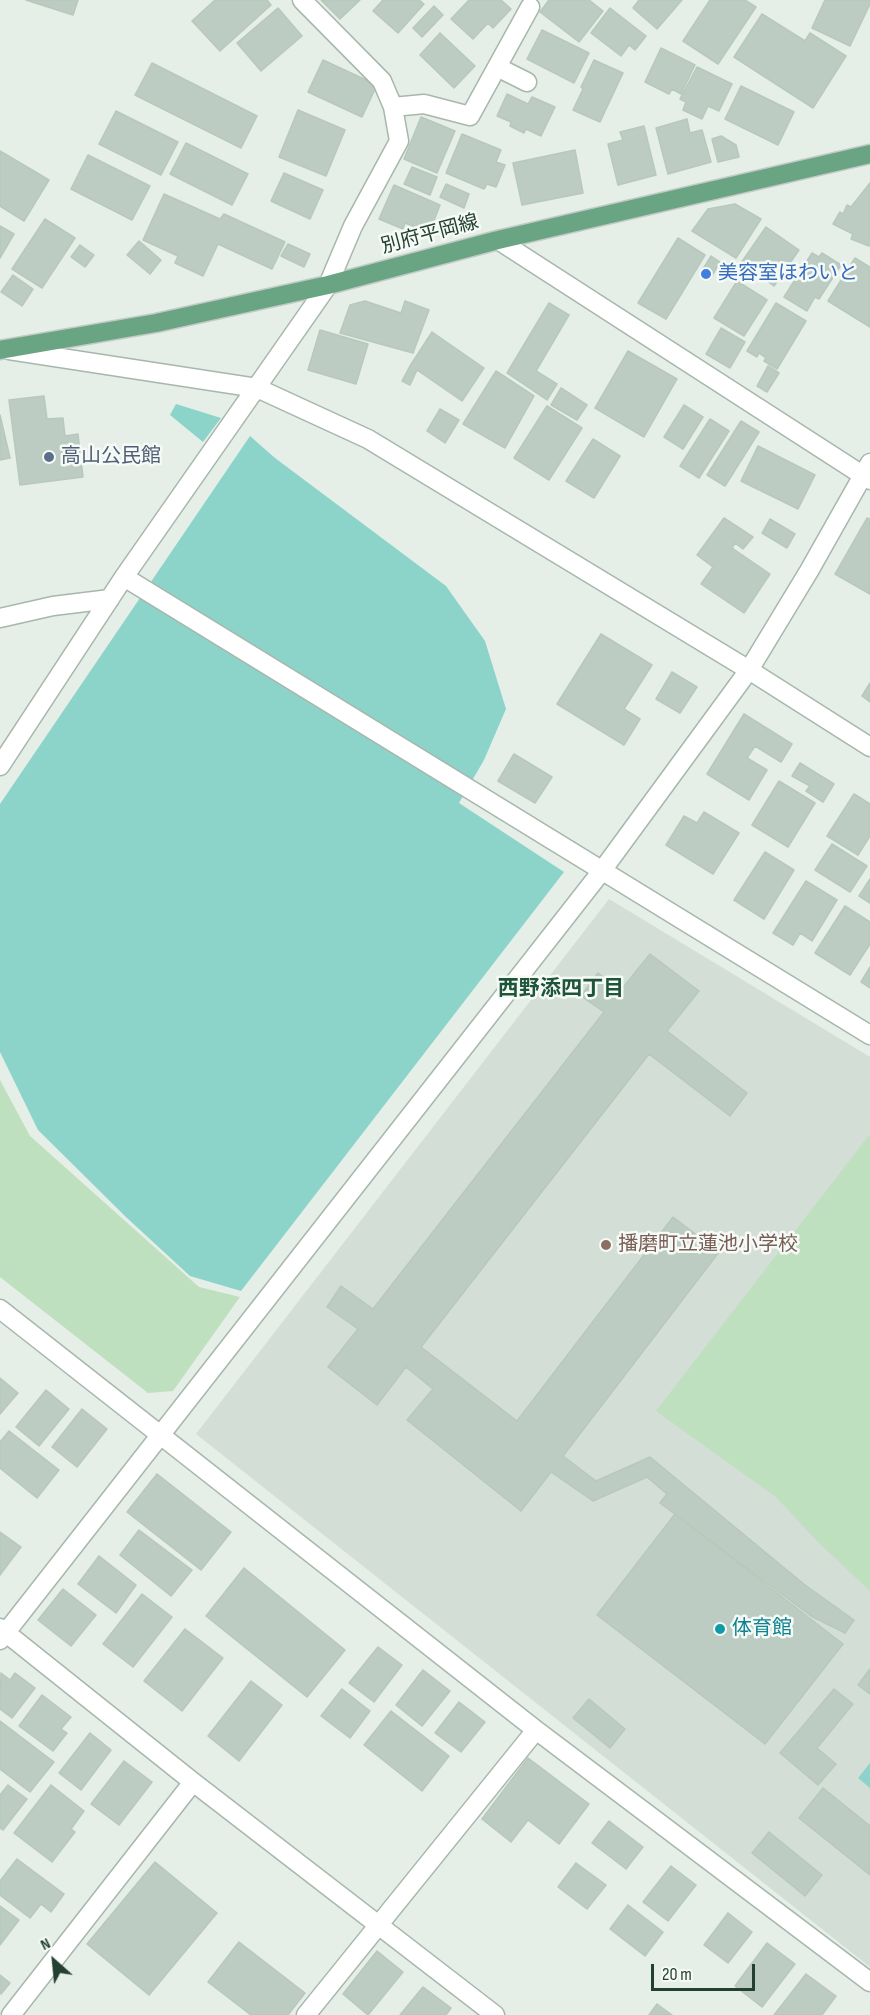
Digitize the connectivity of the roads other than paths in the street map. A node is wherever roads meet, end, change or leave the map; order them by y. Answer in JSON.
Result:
{"nodes":[{"id":1,"x":302,"y":0,"type":"edge"},
{"id":2,"x":530,"y":7,"type":"dead end"},
{"id":3,"x":497,"y":67,"type":"junction"},
{"id":4,"x":527,"y":82,"type":"dead end"},
{"id":5,"x":393,"y":107,"type":"junction"},
{"id":6,"x":870,"y":154,"type":"edge"},
{"id":7,"x":498,"y":240,"type":"junction"},
{"id":8,"x":328,"y":285,"type":"junction"},
{"id":9,"x":2,"y":350,"type":"edge"},
{"id":10,"x":257,"y":388,"type":"junction"},
{"id":11,"x":868,"y":473,"type":"edge"},
{"id":12,"x":124,"y":577,"type":"junction"},
{"id":13,"x":110,"y":599,"type":"junction"},
{"id":14,"x":0,"y":618,"type":"edge"},
{"id":15,"x":748,"y":670,"type":"junction"},
{"id":16,"x":870,"y":747,"type":"edge"},
{"id":17,"x":0,"y":766,"type":"edge"},
{"id":18,"x":601,"y":872,"type":"junction"},
{"id":19,"x":870,"y":1035,"type":"edge"},
{"id":20,"x":0,"y":1310,"type":"edge"},
{"id":21,"x":161,"y":1436,"type":"junction"},
{"id":22,"x":2,"y":1633,"type":"edge"},
{"id":23,"x":536,"y":1730,"type":"junction"},
{"id":24,"x":194,"y":1782,"type":"junction"},
{"id":25,"x":379,"y":1924,"type":"junction"},
{"id":26,"x":870,"y":1982,"type":"edge"},
{"id":27,"x":11,"y":2015,"type":"edge"},
{"id":28,"x":306,"y":2015,"type":"edge"},
{"id":29,"x":495,"y":2015,"type":"edge"}],
"edges":[{"from":1,"to":5,"type":"street"},
{"from":2,"to":3,"type":"street"},
{"from":3,"to":4,"type":"street"},
{"from":3,"to":5,"type":"street"},
{"from":5,"to":8,"type":"street"},
{"from":6,"to":7,"type":"main road","name":"別府平岡線"},
{"from":7,"to":8,"type":"main road","name":"別府平岡線"},
{"from":7,"to":11,"type":"street"},
{"from":8,"to":9,"type":"main road","name":"別府平岡線"},
{"from":8,"to":10,"type":"street"},
{"from":9,"to":10,"type":"street"},
{"from":10,"to":12,"type":"street"},
{"from":10,"to":15,"type":"street"},
{"from":11,"to":15,"type":"street"},
{"from":12,"to":13,"type":"street"},
{"from":12,"to":18,"type":"street"},
{"from":13,"to":14,"type":"street"},
{"from":13,"to":17,"type":"street"},
{"from":15,"to":16,"type":"street"},
{"from":15,"to":18,"type":"street"},
{"from":18,"to":19,"type":"street"},
{"from":18,"to":21,"type":"street"},
{"from":20,"to":21,"type":"street"},
{"from":21,"to":22,"type":"street"},
{"from":21,"to":23,"type":"street"},
{"from":22,"to":24,"type":"street"},
{"from":23,"to":25,"type":"street"},
{"from":23,"to":26,"type":"street"},
{"from":24,"to":25,"type":"street"},
{"from":24,"to":27,"type":"street"},
{"from":25,"to":28,"type":"street"},
{"from":25,"to":29,"type":"street"}]}
